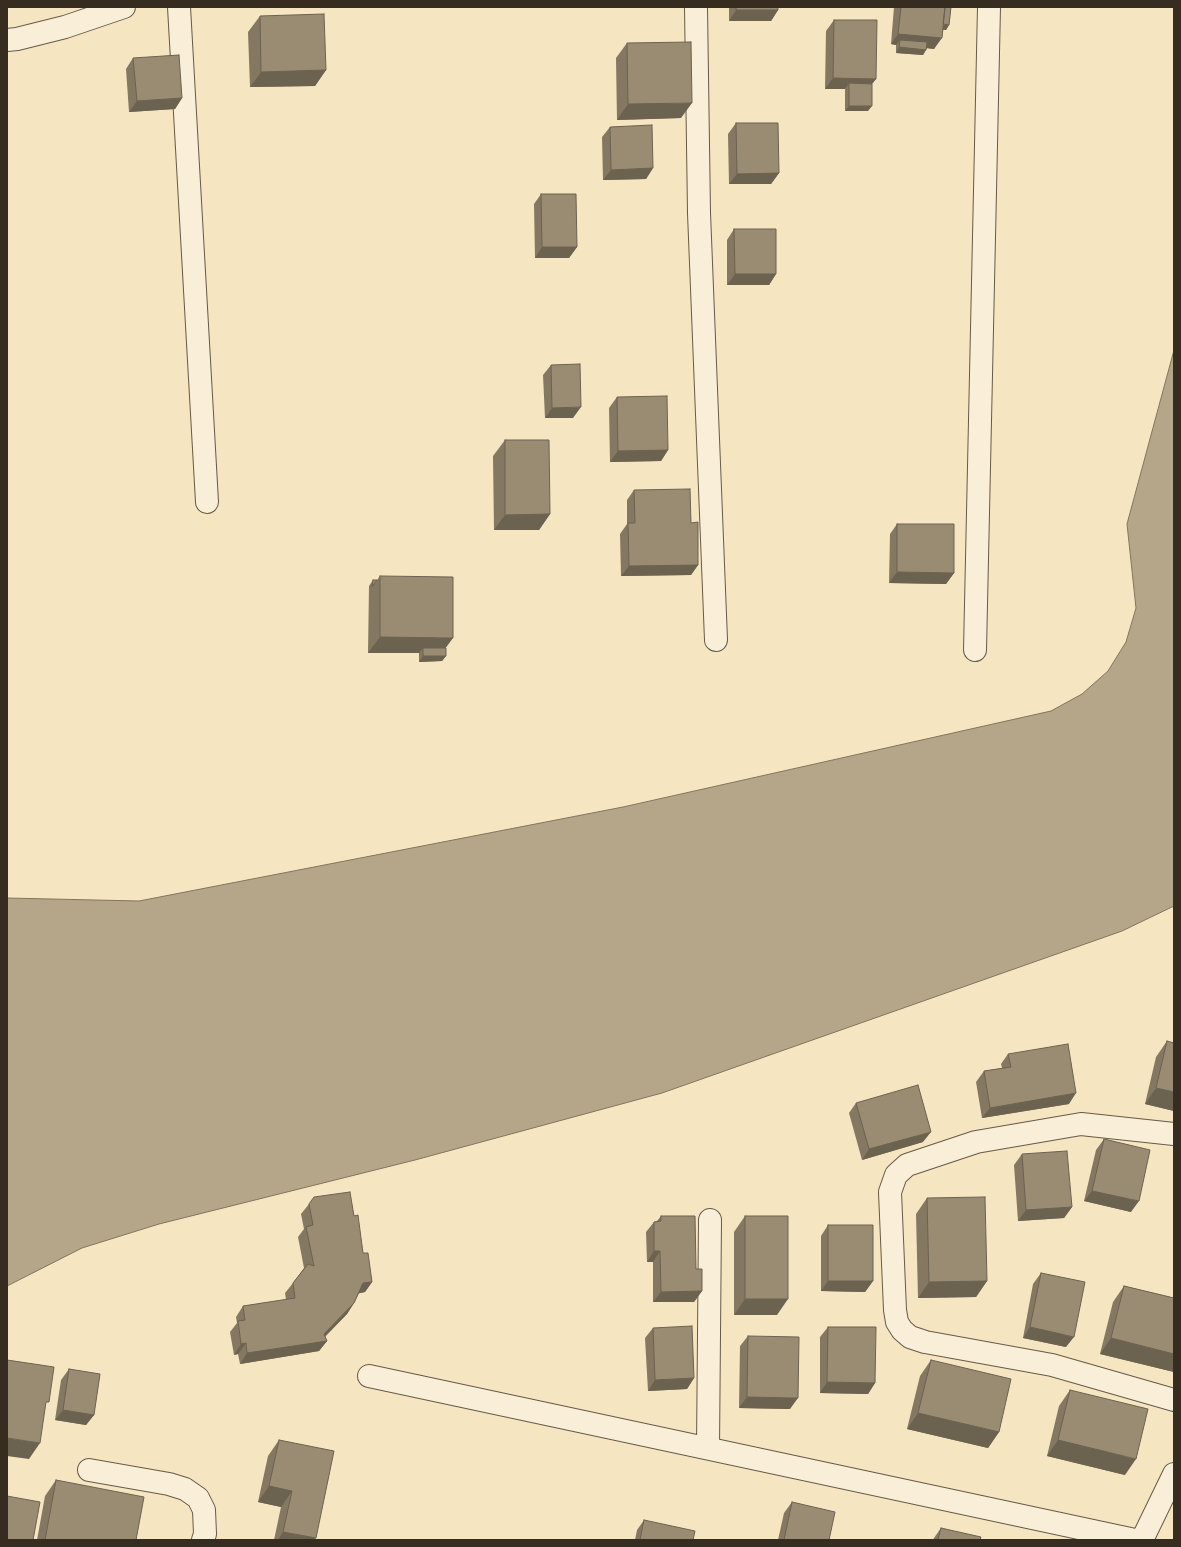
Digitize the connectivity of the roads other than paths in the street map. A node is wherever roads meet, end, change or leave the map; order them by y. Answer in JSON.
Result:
{"nodes":[{"id":1,"x":124,"y":7,"type":"edge"},
{"id":2,"x":180,"y":7,"type":"edge"},
{"id":3,"x":696,"y":7,"type":"edge"},
{"id":4,"x":989,"y":7,"type":"edge"},
{"id":5,"x":7,"y":40,"type":"edge"},
{"id":6,"x":207,"y":502,"type":"dead end"},
{"id":7,"x":716,"y":640,"type":"dead end"},
{"id":8,"x":975,"y":650,"type":"dead end"},
{"id":9,"x":1174,"y":1134,"type":"edge"},
{"id":10,"x":710,"y":1220,"type":"dead end"},
{"id":11,"x":369,"y":1376,"type":"dead end"},
{"id":12,"x":1174,"y":1400,"type":"edge"},
{"id":13,"x":708,"y":1448,"type":"junction"},
{"id":14,"x":89,"y":1470,"type":"dead end"},
{"id":15,"x":1174,"y":1474,"type":"edge"},
{"id":16,"x":203,"y":1540,"type":"edge"},
{"id":17,"x":1135,"y":1540,"type":"edge"},
{"id":18,"x":1142,"y":1540,"type":"edge"}],
"edges":[{"from":1,"to":5,"type":"street"},
{"from":2,"to":6,"type":"street"},
{"from":3,"to":7,"type":"street"},
{"from":4,"to":8,"type":"street"},
{"from":9,"to":12,"type":"street"},
{"from":10,"to":13,"type":"street"},
{"from":11,"to":13,"type":"street"},
{"from":13,"to":17,"type":"street"},
{"from":14,"to":16,"type":"street"},
{"from":15,"to":18,"type":"street"}]}
